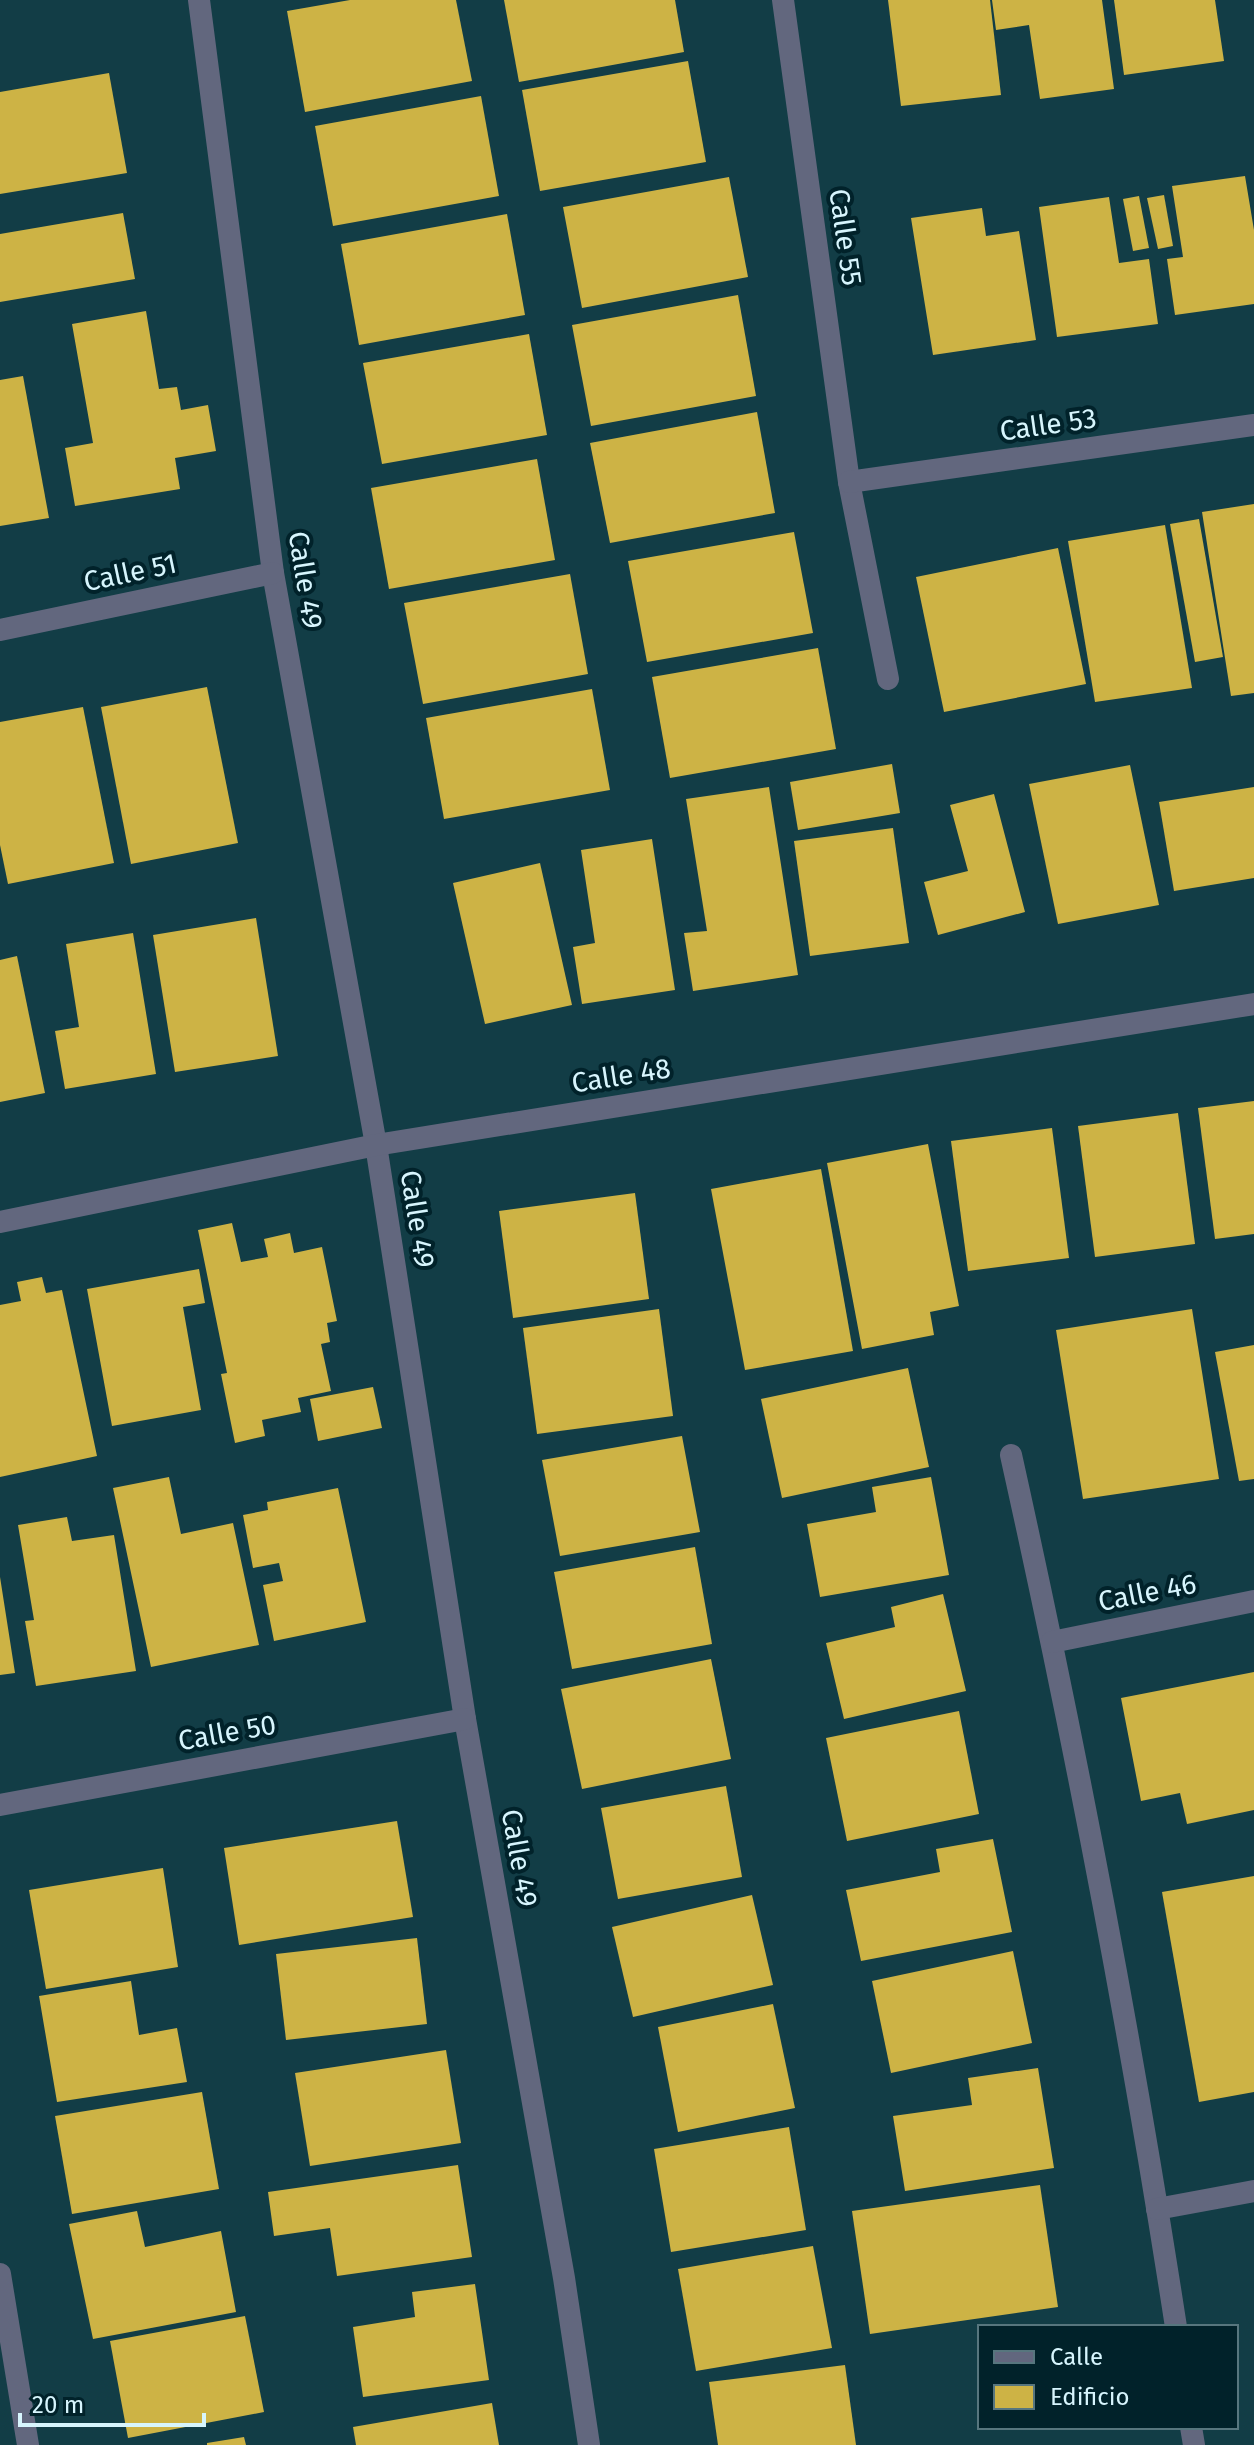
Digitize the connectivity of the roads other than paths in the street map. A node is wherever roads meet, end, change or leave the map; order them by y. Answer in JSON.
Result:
{"nodes":[{"id":1,"x":199,"y":0,"type":"edge"},
{"id":2,"x":783,"y":0,"type":"edge"},
{"id":3,"x":1254,"y":425,"type":"edge"},
{"id":4,"x":849,"y":482,"type":"junction"},
{"id":5,"x":273,"y":573,"type":"junction"},
{"id":6,"x":0,"y":630,"type":"edge"},
{"id":7,"x":888,"y":679,"type":"dead end"},
{"id":8,"x":1254,"y":1004,"type":"edge"},
{"id":9,"x":376,"y":1145,"type":"junction"},
{"id":10,"x":0,"y":1222,"type":"edge"},
{"id":11,"x":1011,"y":1455,"type":"dead end"},
{"id":12,"x":1254,"y":1601,"type":"edge"},
{"id":13,"x":1052,"y":1642,"type":"junction"},
{"id":14,"x":465,"y":1719,"type":"junction"},
{"id":15,"x":0,"y":1805,"type":"edge"},
{"id":16,"x":1254,"y":2191,"type":"edge"},
{"id":17,"x":1157,"y":2209,"type":"junction"},
{"id":18,"x":0,"y":2274,"type":"edge"},
{"id":19,"x":1176,"y":2325,"type":"edge"},
{"id":20,"x":28,"y":2445,"type":"edge"},
{"id":21,"x":589,"y":2445,"type":"edge"}],
"edges":[{"from":1,"to":5,"type":"street","name":"Calle 49"},
{"from":2,"to":4,"type":"street","name":"Calle 55"},
{"from":3,"to":4,"type":"street","name":"Calle 53"},
{"from":4,"to":7,"type":"street","name":"Calle 55"},
{"from":5,"to":6,"type":"street","name":"Calle 51"},
{"from":5,"to":9,"type":"street","name":"Calle 49"},
{"from":8,"to":9,"type":"street","name":"Calle 48"},
{"from":9,"to":10,"type":"street","name":"Calle 48"},
{"from":9,"to":14,"type":"street","name":"Calle 49"},
{"from":11,"to":13,"type":"street"},
{"from":12,"to":13,"type":"street","name":"Calle 46"},
{"from":13,"to":17,"type":"street"},
{"from":14,"to":15,"type":"street","name":"Calle 50"},
{"from":14,"to":21,"type":"street","name":"Calle 49"},
{"from":16,"to":17,"type":"street"},
{"from":17,"to":19,"type":"street"},
{"from":18,"to":20,"type":"street"}]}
